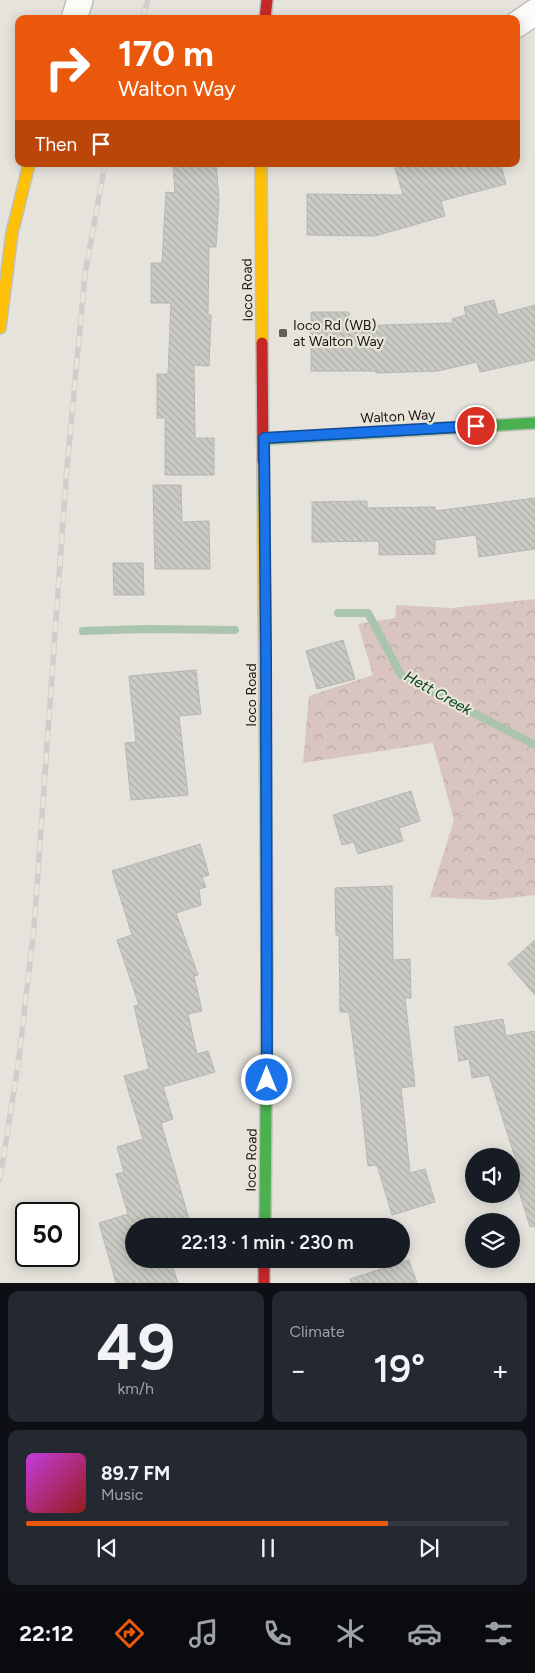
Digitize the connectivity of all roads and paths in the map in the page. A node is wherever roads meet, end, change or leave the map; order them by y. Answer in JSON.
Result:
{"nodes":[{"id":1,"x":80,"y":0,"type":"edge"},
{"id":2,"x":267,"y":0,"type":"edge"},
{"id":3,"x":535,"y":12,"type":"edge"},
{"id":4,"x":75,"y":15,"type":"edge"},
{"id":5,"x":266,"y":15,"type":"edge"},
{"id":6,"x":520,"y":22,"type":"edge"},
{"id":7,"x":28,"y":167,"type":"edge"},
{"id":8,"x":261,"y":167,"type":"edge"},
{"id":9,"x":0,"y":328,"type":"edge"},
{"id":10,"x":535,"y":423,"type":"edge"},
{"id":11,"x":264,"y":438,"type":"junction"},
{"id":12,"x":265,"y":1218,"type":"edge"},
{"id":13,"x":264,"y":1268,"type":"edge"},
{"id":14,"x":264,"y":1283,"type":"edge"}],
"edges":[{"from":1,"to":4,"type":"street"},
{"from":2,"to":5,"type":"main road"},
{"from":3,"to":6,"type":"street"},
{"from":7,"to":9,"type":"main road"},
{"from":8,"to":11,"type":"main road","name":"Ioco Road"},
{"from":10,"to":11,"type":"main road","name":"Walton Way"},
{"from":11,"to":12,"type":"main road","name":"Ioco Road"},
{"from":13,"to":14,"type":"main road"}]}
